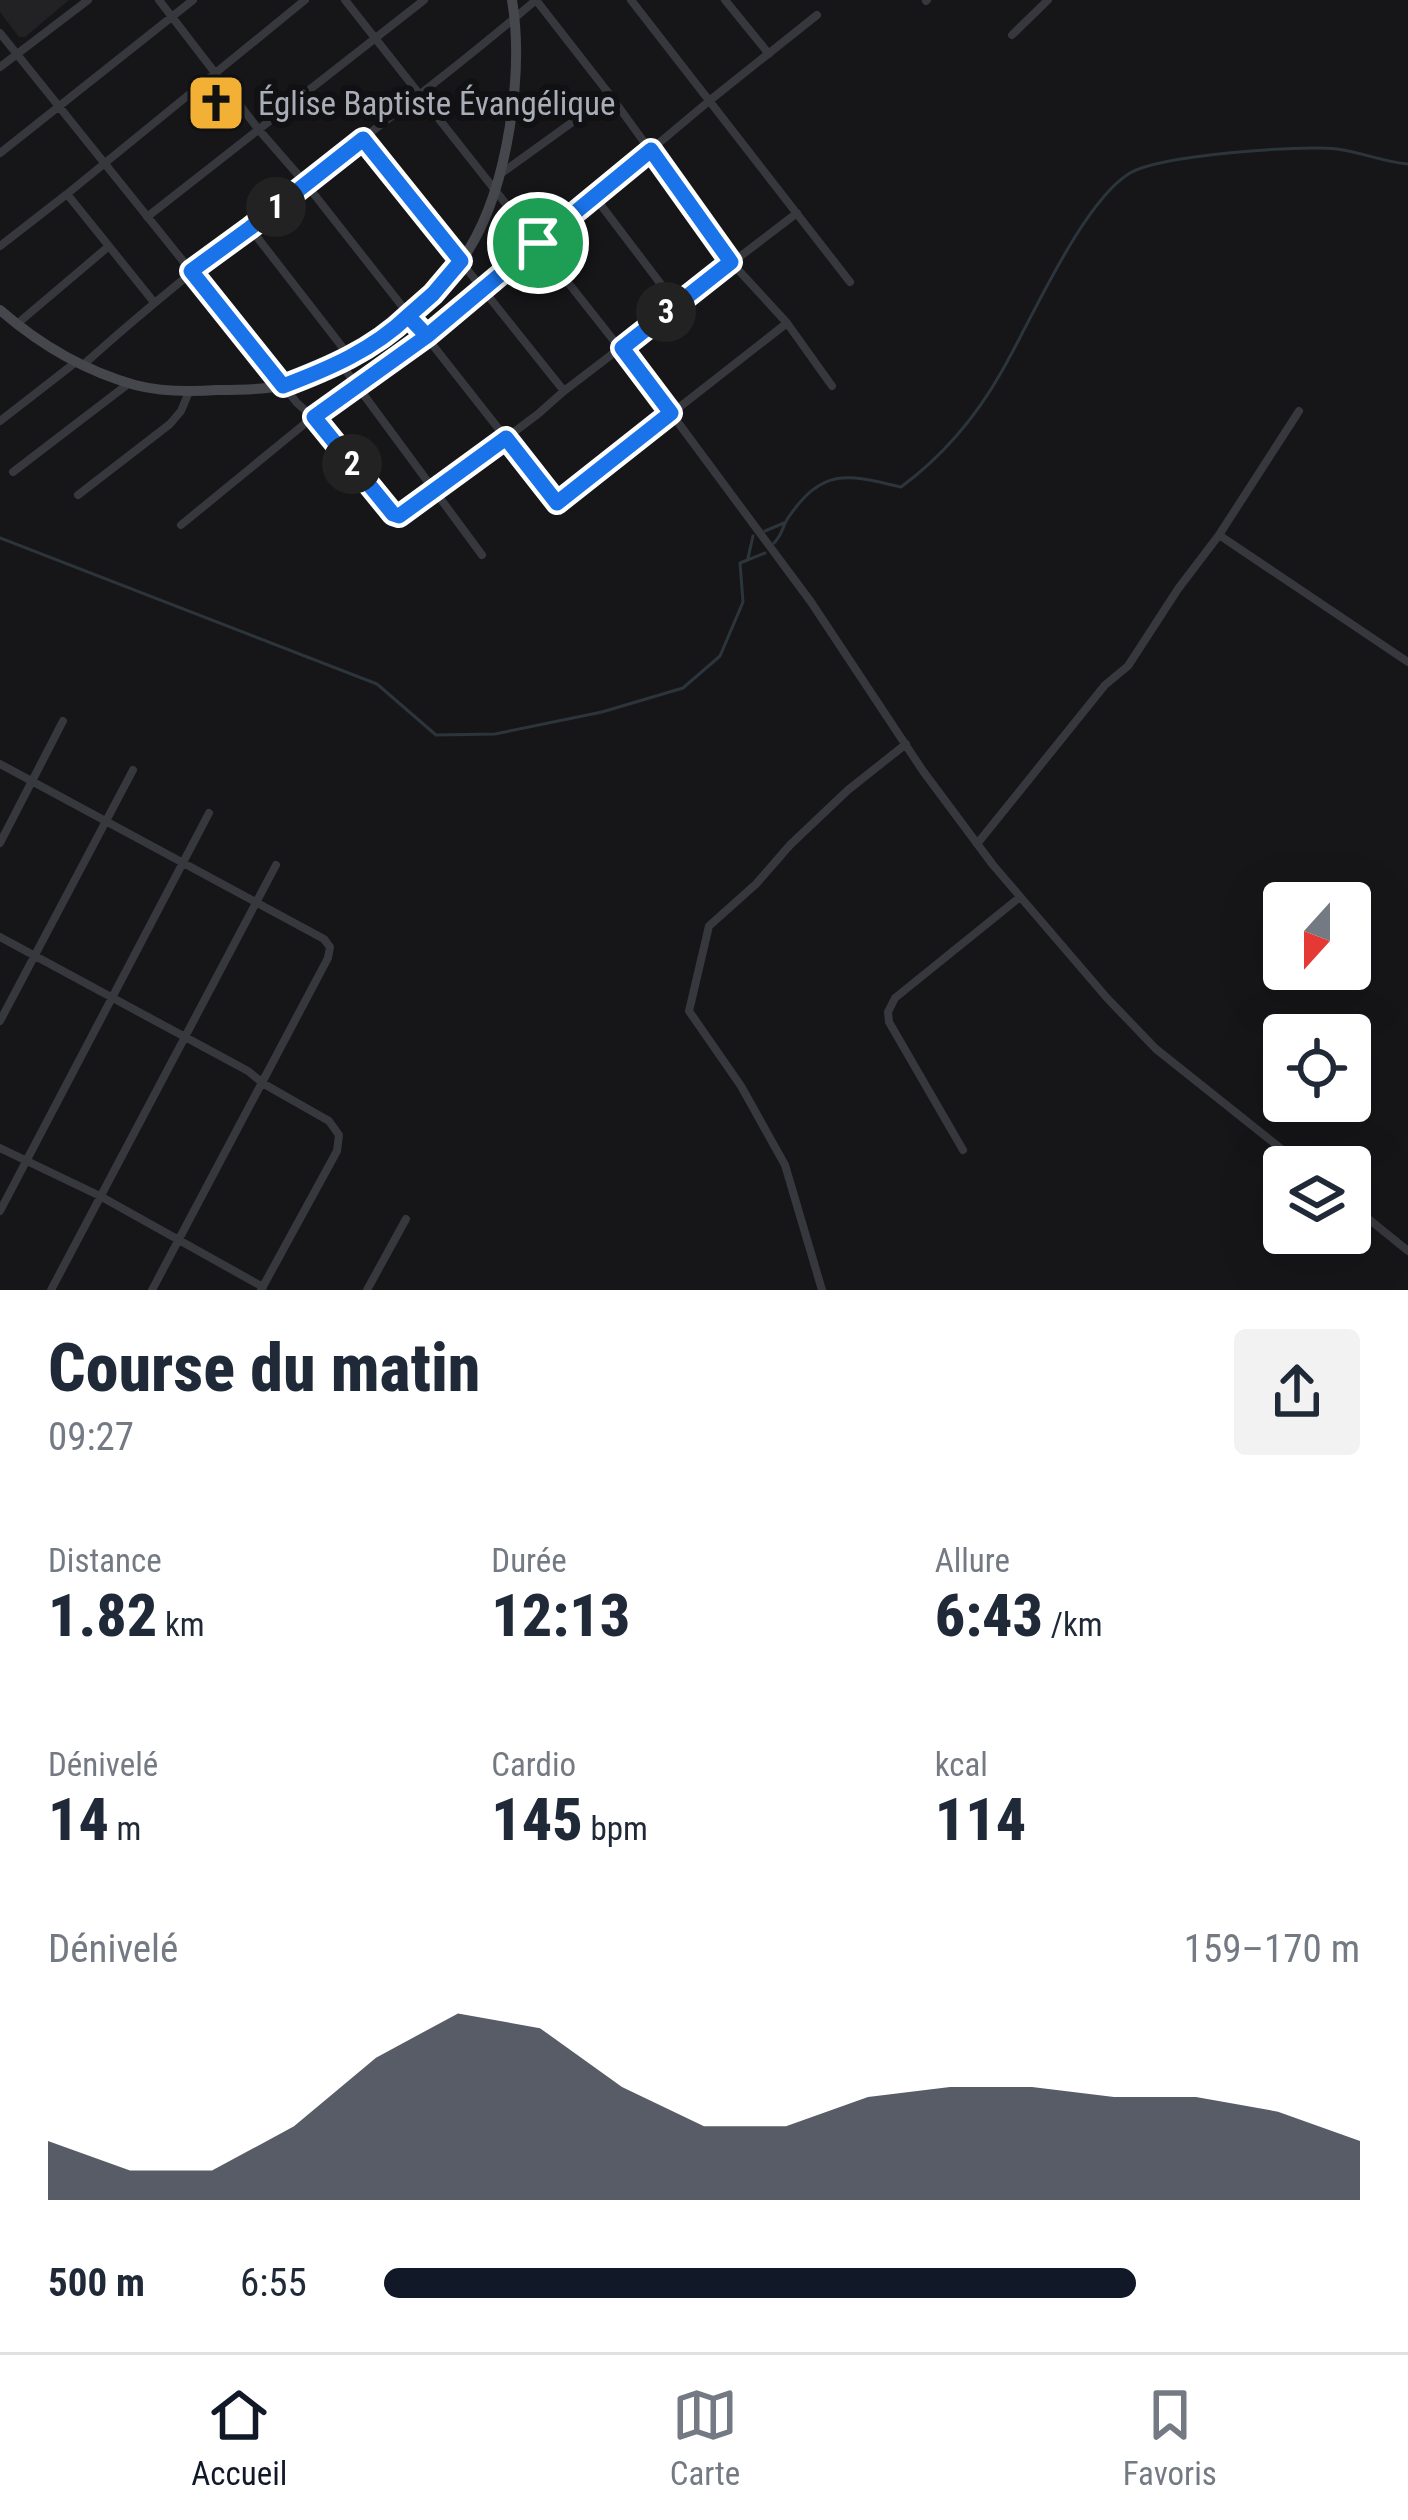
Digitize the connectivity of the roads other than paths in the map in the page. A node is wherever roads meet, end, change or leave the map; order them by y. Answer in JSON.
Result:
{"nodes":[{"id":1,"x":88,"y":0,"type":"edge"},
{"id":2,"x":159,"y":0,"type":"edge"},
{"id":3,"x":193,"y":0,"type":"edge"},
{"id":4,"x":305,"y":0,"type":"edge"},
{"id":5,"x":345,"y":0,"type":"edge"},
{"id":6,"x":424,"y":0,"type":"edge"},
{"id":7,"x":512,"y":0,"type":"edge"},
{"id":8,"x":536,"y":0,"type":"edge"},
{"id":9,"x":631,"y":0,"type":"edge"},
{"id":10,"x":725,"y":0,"type":"edge"},
{"id":11,"x":1048,"y":0,"type":"edge"},
{"id":12,"x":818,"y":15,"type":"dead end"},
{"id":13,"x":171,"y":17,"type":"junction"},
{"id":14,"x":515,"y":18,"type":"junction"},
{"id":15,"x":0,"y":33,"type":"edge"},
{"id":16,"x":1012,"y":35,"type":"dead end"},
{"id":17,"x":374,"y":38,"type":"junction"},
{"id":18,"x":16,"y":54,"type":"junction"},
{"id":19,"x":769,"y":54,"type":"junction"},
{"id":20,"x":0,"y":68,"type":"edge"},
{"id":21,"x":214,"y":72,"type":"junction"},
{"id":22,"x":419,"y":93,"type":"junction"},
{"id":23,"x":610,"y":95,"type":"junction"},
{"id":24,"x":709,"y":101,"type":"junction"},
{"id":25,"x":61,"y":106,"type":"junction"},
{"id":26,"x":259,"y":130,"type":"junction"},
{"id":27,"x":363,"y":139,"type":"junction"},
{"id":28,"x":651,"y":150,"type":"junction"},
{"id":29,"x":0,"y":153,"type":"edge"},
{"id":30,"x":106,"y":163,"type":"junction"},
{"id":31,"x":499,"y":175,"type":"junction"},
{"id":32,"x":306,"y":184,"type":"junction"},
{"id":33,"x":495,"y":189,"type":"junction"},
{"id":34,"x":68,"y":194,"type":"junction"},
{"id":35,"x":594,"y":196,"type":"junction"},
{"id":36,"x":797,"y":213,"type":"junction"},
{"id":37,"x":147,"y":218,"type":"junction"},
{"id":38,"x":250,"y":228,"type":"junction"},
{"id":39,"x":538,"y":243,"type":"junction"},
{"id":40,"x":0,"y":246,"type":"edge"},
{"id":41,"x":110,"y":247,"type":"junction"},
{"id":42,"x":461,"y":261,"type":"junction"},
{"id":43,"x":731,"y":262,"type":"junction"},
{"id":44,"x":191,"y":271,"type":"junction"},
{"id":45,"x":850,"y":282,"type":"dead end"},
{"id":46,"x":484,"y":290,"type":"junction"},
{"id":47,"x":154,"y":301,"type":"junction"},
{"id":48,"x":676,"y":304,"type":"junction"},
{"id":49,"x":0,"y":310,"type":"edge"},
{"id":50,"x":408,"y":316,"type":"junction"},
{"id":51,"x":787,"y":323,"type":"junction"},
{"id":52,"x":16,"y":324,"type":"junction"},
{"id":53,"x":427,"y":336,"type":"junction"},
{"id":54,"x":622,"y":348,"type":"junction"},
{"id":55,"x":345,"y":360,"type":"junction"},
{"id":56,"x":79,"y":363,"type":"junction"},
{"id":57,"x":129,"y":383,"type":"junction"},
{"id":58,"x":283,"y":386,"type":"junction"},
{"id":59,"x":832,"y":386,"type":"dead end"},
{"id":60,"x":358,"y":388,"type":"junction"},
{"id":61,"x":563,"y":391,"type":"junction"},
{"id":62,"x":189,"y":392,"type":"junction"},
{"id":63,"x":0,"y":406,"type":"edge"},
{"id":64,"x":1299,"y":411,"type":"dead end"},
{"id":65,"x":671,"y":413,"type":"junction"},
{"id":66,"x":314,"y":417,"type":"junction"},
{"id":67,"x":4,"y":418,"type":"edge"},
{"id":68,"x":506,"y":438,"type":"junction"},
{"id":69,"x":13,"y":472,"type":"dead end"},
{"id":70,"x":434,"y":489,"type":"junction"},
{"id":71,"x":78,"y":495,"type":"dead end"},
{"id":72,"x":181,"y":525,"type":"dead end"},
{"id":73,"x":1219,"y":535,"type":"junction"},
{"id":74,"x":482,"y":555,"type":"dead end"},
{"id":75,"x":1408,"y":662,"type":"edge"},
{"id":76,"x":63,"y":721,"type":"dead end"},
{"id":77,"x":906,"y":745,"type":"junction"},
{"id":78,"x":0,"y":764,"type":"edge"},
{"id":79,"x":133,"y":770,"type":"dead end"},
{"id":80,"x":32,"y":780,"type":"junction"},
{"id":81,"x":209,"y":813,"type":"dead end"},
{"id":82,"x":105,"y":820,"type":"junction"},
{"id":83,"x":0,"y":842,"type":"edge"},
{"id":84,"x":977,"y":844,"type":"junction"},
{"id":85,"x":183,"y":861,"type":"junction"},
{"id":86,"x":276,"y":865,"type":"dead end"},
{"id":87,"x":1020,"y":897,"type":"junction"},
{"id":88,"x":257,"y":902,"type":"junction"},
{"id":89,"x":0,"y":937,"type":"edge"},
{"id":90,"x":35,"y":955,"type":"junction"},
{"id":91,"x":110,"y":998,"type":"junction"},
{"id":92,"x":0,"y":1021,"type":"edge"},
{"id":93,"x":186,"y":1039,"type":"junction"},
{"id":94,"x":264,"y":1084,"type":"junction"},
{"id":95,"x":1278,"y":1146,"type":"edge"},
{"id":96,"x":0,"y":1148,"type":"edge"},
{"id":97,"x":962,"y":1150,"type":"dead end"},
{"id":98,"x":26,"y":1161,"type":"junction"},
{"id":99,"x":100,"y":1196,"type":"junction"},
{"id":100,"x":0,"y":1211,"type":"edge"},
{"id":101,"x":406,"y":1220,"type":"dead end"},
{"id":102,"x":1371,"y":1221,"type":"edge"},
{"id":103,"x":176,"y":1241,"type":"junction"},
{"id":104,"x":1408,"y":1251,"type":"edge"},
{"id":105,"x":262,"y":1289,"type":"edge"},
{"id":106,"x":52,"y":1290,"type":"edge"},
{"id":107,"x":152,"y":1290,"type":"edge"},
{"id":108,"x":367,"y":1290,"type":"edge"},
{"id":109,"x":822,"y":1290,"type":"edge"}],
"edges":[{"from":1,"to":18,"type":"street"},
{"from":2,"to":13,"type":"street"},
{"from":3,"to":13,"type":"street"},
{"from":4,"to":21,"type":"street"},
{"from":5,"to":17,"type":"street"},
{"from":6,"to":17,"type":"street"},
{"from":7,"to":14,"type":"street"},
{"from":8,"to":14,"type":"street"},
{"from":8,"to":23,"type":"street"},
{"from":9,"to":24,"type":"street"},
{"from":10,"to":19,"type":"street"},
{"from":11,"to":16,"type":"street"},
{"from":12,"to":19,"type":"street"},
{"from":13,"to":21,"type":"street"},
{"from":13,"to":25,"type":"street"},
{"from":14,"to":22,"type":"street"},
{"from":14,"to":31,"type":"street"},
{"from":15,"to":18,"type":"street"},
{"from":17,"to":22,"type":"street"},
{"from":17,"to":26,"type":"street"},
{"from":18,"to":20,"type":"street"},
{"from":18,"to":25,"type":"street"},
{"from":19,"to":24,"type":"street"},
{"from":21,"to":26,"type":"street"},
{"from":21,"to":30,"type":"street"},
{"from":22,"to":27,"type":"street"},
{"from":22,"to":33,"type":"street"},
{"from":23,"to":28,"type":"street"},
{"from":23,"to":31,"type":"street"},
{"from":24,"to":28,"type":"street"},
{"from":24,"to":36,"type":"street"},
{"from":25,"to":29,"type":"street"},
{"from":25,"to":30,"type":"street"},
{"from":26,"to":32,"type":"street"},
{"from":26,"to":37,"type":"street"},
{"from":27,"to":32,"type":"street"},
{"from":27,"to":42,"type":"street"},
{"from":28,"to":35,"type":"street"},
{"from":28,"to":43,"type":"street"},
{"from":30,"to":34,"type":"street"},
{"from":30,"to":37,"type":"street"},
{"from":31,"to":33,"type":"street"},
{"from":32,"to":38,"type":"street"},
{"from":32,"to":50,"type":"street"},
{"from":33,"to":39,"type":"street"},
{"from":33,"to":42,"type":"street"},
{"from":34,"to":40,"type":"street"},
{"from":34,"to":41,"type":"street"},
{"from":35,"to":39,"type":"street"},
{"from":35,"to":48,"type":"street"},
{"from":36,"to":43,"type":"street"},
{"from":36,"to":45,"type":"street"},
{"from":37,"to":44,"type":"street"},
{"from":38,"to":44,"type":"street"},
{"from":38,"to":55,"type":"street"},
{"from":39,"to":46,"type":"street"},
{"from":39,"to":54,"type":"street"},
{"from":41,"to":47,"type":"street"},
{"from":41,"to":52,"type":"street"},
{"from":42,"to":46,"type":"street"},
{"from":42,"to":50,"type":"street"},
{"from":43,"to":48,"type":"street"},
{"from":43,"to":51,"type":"street"},
{"from":44,"to":47,"type":"street"},
{"from":44,"to":58,"type":"street"},
{"from":46,"to":53,"type":"street"},
{"from":46,"to":61,"type":"street"},
{"from":47,"to":56,"type":"street"},
{"from":48,"to":54,"type":"street"},
{"from":49,"to":52,"type":"street"},
{"from":50,"to":53,"type":"street"},
{"from":50,"to":55,"type":"street"},
{"from":51,"to":59,"type":"street"},
{"from":51,"to":65,"type":"street"},
{"from":52,"to":56,"type":"street"},
{"from":53,"to":60,"type":"street"},
{"from":53,"to":68,"type":"street"},
{"from":54,"to":61,"type":"street"},
{"from":54,"to":65,"type":"street"},
{"from":55,"to":58,"type":"street"},
{"from":55,"to":60,"type":"street"},
{"from":56,"to":57,"type":"street"},
{"from":56,"to":67,"type":"street"},
{"from":57,"to":62,"type":"street"},
{"from":57,"to":69,"type":"street"},
{"from":58,"to":62,"type":"street"},
{"from":58,"to":66,"type":"street"},
{"from":60,"to":66,"type":"street"},
{"from":60,"to":70,"type":"street"},
{"from":61,"to":68,"type":"street"},
{"from":62,"to":71,"type":"street"},
{"from":63,"to":67,"type":"street"},
{"from":64,"to":73,"type":"street"},
{"from":65,"to":68,"type":"street"},
{"from":65,"to":77,"type":"street"},
{"from":66,"to":70,"type":"street"},
{"from":66,"to":72,"type":"street"},
{"from":68,"to":70,"type":"street"},
{"from":70,"to":74,"type":"street"},
{"from":73,"to":75,"type":"street"},
{"from":73,"to":84,"type":"street"},
{"from":76,"to":80,"type":"street"},
{"from":77,"to":84,"type":"street"},
{"from":77,"to":109,"type":"street"},
{"from":78,"to":80,"type":"street"},
{"from":79,"to":82,"type":"street"},
{"from":80,"to":82,"type":"street"},
{"from":80,"to":83,"type":"street"},
{"from":81,"to":85,"type":"street"},
{"from":82,"to":85,"type":"street"},
{"from":82,"to":90,"type":"street"},
{"from":84,"to":87,"type":"street"},
{"from":85,"to":88,"type":"street"},
{"from":85,"to":91,"type":"street"},
{"from":86,"to":88,"type":"street"},
{"from":87,"to":95,"type":"street"},
{"from":87,"to":97,"type":"street"},
{"from":88,"to":93,"type":"street"},
{"from":88,"to":94,"type":"street"},
{"from":89,"to":90,"type":"street"},
{"from":90,"to":91,"type":"street"},
{"from":90,"to":92,"type":"street"},
{"from":91,"to":93,"type":"street"},
{"from":91,"to":98,"type":"street"},
{"from":93,"to":94,"type":"street"},
{"from":93,"to":99,"type":"street"},
{"from":94,"to":103,"type":"street"},
{"from":94,"to":105,"type":"street"},
{"from":96,"to":98,"type":"street"},
{"from":98,"to":99,"type":"street"},
{"from":98,"to":100,"type":"street"},
{"from":99,"to":103,"type":"street"},
{"from":99,"to":106,"type":"street"},
{"from":101,"to":108,"type":"street"},
{"from":102,"to":104,"type":"street"},
{"from":103,"to":105,"type":"street"},
{"from":103,"to":107,"type":"street"}]}
